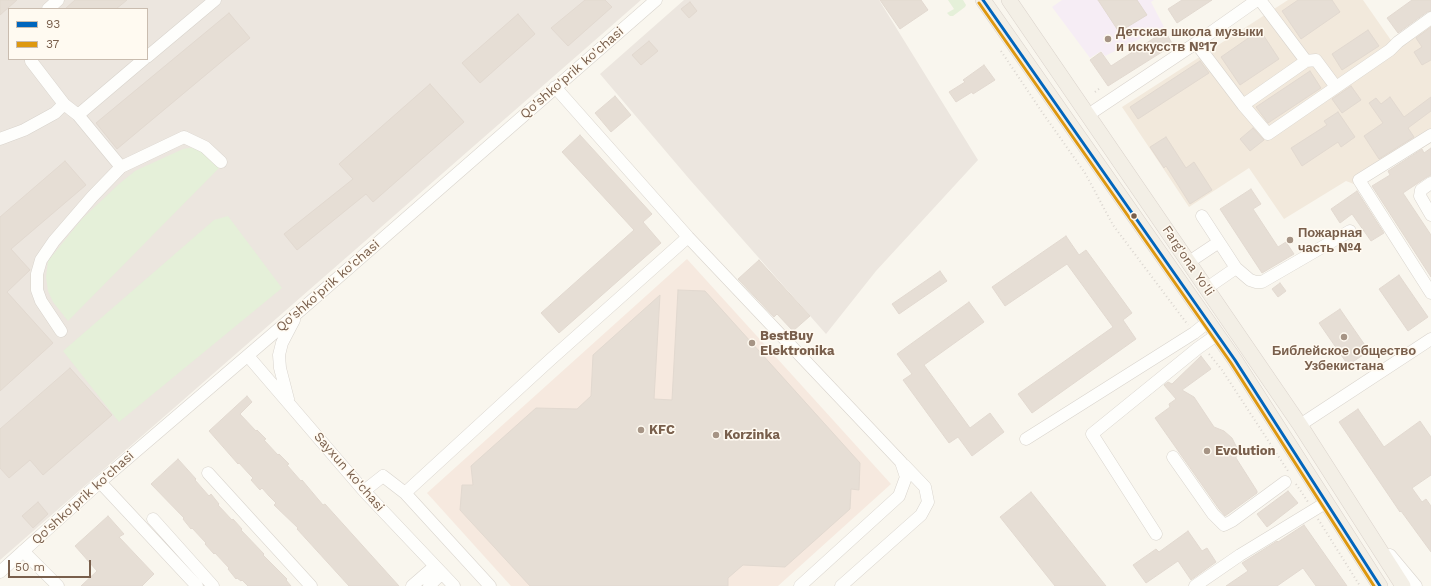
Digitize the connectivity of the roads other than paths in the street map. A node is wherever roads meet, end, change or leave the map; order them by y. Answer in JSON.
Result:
{"nodes":[{"id":1,"x":58,"y":0,"type":"edge"},
{"id":2,"x":214,"y":0,"type":"edge"},
{"id":3,"x":656,"y":0,"type":"edge"},
{"id":4,"x":983,"y":0,"type":"edge"},
{"id":5,"x":1009,"y":0,"type":"edge"},
{"id":6,"x":1257,"y":0,"type":"edge"},
{"id":7,"x":1260,"y":0,"type":"edge"},
{"id":8,"x":49,"y":8,"type":"edge"},
{"id":9,"x":1431,"y":18,"type":"edge"},
{"id":10,"x":1196,"y":43,"type":"junction"},
{"id":11,"x":148,"y":56,"type":"edge"},
{"id":12,"x":31,"y":60,"type":"edge"},
{"id":13,"x":143,"y":60,"type":"edge"},
{"id":14,"x":1306,"y":61,"type":"junction"},
{"id":15,"x":555,"y":87,"type":"junction"},
{"id":16,"x":1336,"y":87,"type":"junction"},
{"id":17,"x":64,"y":104,"type":"junction"},
{"id":18,"x":1243,"y":105,"type":"junction"},
{"id":19,"x":78,"y":114,"type":"junction"},
{"id":20,"x":1088,"y":115,"type":"junction"},
{"id":21,"x":1431,"y":135,"type":"edge"},
{"id":22,"x":0,"y":139,"type":"edge"},
{"id":23,"x":221,"y":162,"type":"dead end"},
{"id":24,"x":121,"y":167,"type":"junction"},
{"id":25,"x":1431,"y":183,"type":"edge"},
{"id":26,"x":1431,"y":215,"type":"edge"},
{"id":27,"x":1202,"y":216,"type":"dead end"},
{"id":28,"x":1350,"y":231,"type":"dead end"},
{"id":29,"x":688,"y":237,"type":"junction"},
{"id":30,"x":1219,"y":242,"type":"junction"},
{"id":31,"x":1189,"y":262,"type":"junction"},
{"id":32,"x":1236,"y":268,"type":"junction"},
{"id":33,"x":1207,"y":288,"type":"junction"},
{"id":34,"x":1431,"y":293,"type":"edge"},
{"id":35,"x":302,"y":309,"type":"junction"},
{"id":36,"x":1209,"y":321,"type":"junction"},
{"id":37,"x":61,"y":331,"type":"dead end"},
{"id":38,"x":1218,"y":334,"type":"junction"},
{"id":39,"x":1431,"y":339,"type":"edge"},
{"id":40,"x":248,"y":356,"type":"junction"},
{"id":41,"x":290,"y":404,"type":"junction"},
{"id":42,"x":1300,"y":425,"type":"junction"},
{"id":43,"x":1026,"y":439,"type":"dead end"},
{"id":44,"x":1173,"y":457,"type":"dead end"},
{"id":45,"x":902,"y":462,"type":"junction"},
{"id":46,"x":208,"y":473,"type":"dead end"},
{"id":47,"x":1291,"y":481,"type":"road end"},
{"id":48,"x":100,"y":482,"type":"junction"},
{"id":49,"x":364,"y":491,"type":"junction"},
{"id":50,"x":405,"y":493,"type":"junction"},
{"id":51,"x":1327,"y":502,"type":"junction"},
{"id":52,"x":153,"y":519,"type":"dead end"},
{"id":53,"x":1364,"y":525,"type":"junction"},
{"id":54,"x":1156,"y":534,"type":"dead end"},
{"id":55,"x":23,"y":551,"type":"junction"},
{"id":56,"x":438,"y":570,"type":"junction"},
{"id":57,"x":0,"y":572,"type":"edge"},
{"id":58,"x":420,"y":585,"type":"edge"},
{"id":59,"x":58,"y":586,"type":"edge"},
{"id":60,"x":197,"y":586,"type":"edge"},
{"id":61,"x":213,"y":586,"type":"edge"},
{"id":62,"x":311,"y":586,"type":"edge"},
{"id":63,"x":454,"y":586,"type":"edge"},
{"id":64,"x":490,"y":586,"type":"edge"},
{"id":65,"x":800,"y":586,"type":"edge"},
{"id":66,"x":841,"y":586,"type":"edge"},
{"id":67,"x":1195,"y":586,"type":"edge"},
{"id":68,"x":1380,"y":586,"type":"edge"},
{"id":69,"x":1403,"y":586,"type":"edge"},
{"id":70,"x":1416,"y":586,"type":"edge"}],
"edges":[{"from":1,"to":8,"type":"street"},
{"from":2,"to":11,"type":"street"},
{"from":3,"to":15,"type":"street","name":"Qo'shko'prik ko'chasi"},
{"from":4,"to":36,"type":"main road","name":"Farg'ona Yo'li"},
{"from":5,"to":20,"type":"main road","name":"Farg'ona Yo'li"},
{"from":6,"to":10,"type":"street"},
{"from":7,"to":14,"type":"street"},
{"from":9,"to":16,"type":"street"},
{"from":10,"to":18,"type":"street"},
{"from":10,"to":20,"type":"street"},
{"from":12,"to":17,"type":"street"},
{"from":13,"to":19,"type":"street"},
{"from":14,"to":16,"type":"street"},
{"from":14,"to":18,"type":"street"},
{"from":15,"to":29,"type":"street"},
{"from":15,"to":35,"type":"street","name":"Qo'shko'prik ko'chasi"},
{"from":16,"to":18,"type":"street"},
{"from":17,"to":19,"type":"street"},
{"from":17,"to":22,"type":"street"},
{"from":19,"to":24,"type":"street"},
{"from":20,"to":31,"type":"main road","name":"Farg'ona Yo'li"},
{"from":21,"to":34,"type":"street"},
{"from":23,"to":24,"type":"street"},
{"from":24,"to":37,"type":"street"},
{"from":25,"to":26,"type":"street"},
{"from":27,"to":30,"type":"street"},
{"from":28,"to":32,"type":"street"},
{"from":29,"to":45,"type":"street"},
{"from":29,"to":50,"type":"street"},
{"from":30,"to":31,"type":"street"},
{"from":30,"to":32,"type":"street"},
{"from":31,"to":33,"type":"main road","name":"Farg'ona Yo'li"},
{"from":32,"to":33,"type":"street"},
{"from":33,"to":42,"type":"main road","name":"Farg'ona Yo'li"},
{"from":35,"to":40,"type":"street","name":"Qo'shko'prik ko'chasi"},
{"from":35,"to":41,"type":"street"},
{"from":36,"to":38,"type":"main road","name":"Farg'ona Yo'li"},
{"from":36,"to":43,"type":"street"},
{"from":38,"to":51,"type":"main road","name":"Farg'ona Yo'li"},
{"from":38,"to":54,"type":"street"},
{"from":39,"to":42,"type":"street"},
{"from":40,"to":41,"type":"street","name":"Sayxun ko'chasi"},
{"from":40,"to":48,"type":"street","name":"Qo'shko'prik ko'chasi"},
{"from":41,"to":49,"type":"street","name":"Sayxun ko'chasi"},
{"from":42,"to":53,"type":"main road","name":"Farg'ona Yo'li"},
{"from":44,"to":47,"type":"street"},
{"from":45,"to":65,"type":"street"},
{"from":45,"to":66,"type":"street"},
{"from":46,"to":62,"type":"street"},
{"from":48,"to":55,"type":"street","name":"Qo'shko'prik ko'chasi"},
{"from":48,"to":60,"type":"street"},
{"from":49,"to":50,"type":"street"},
{"from":49,"to":56,"type":"street","name":"Sayxun ko'chasi"},
{"from":50,"to":64,"type":"street"},
{"from":51,"to":67,"type":"street"},
{"from":51,"to":68,"type":"main road","name":"Farg'ona Yo'li"},
{"from":52,"to":61,"type":"street"},
{"from":53,"to":69,"type":"main road","name":"Farg'ona Yo'li"},
{"from":53,"to":70,"type":"street","name":"Farg'ona Yo'li"},
{"from":55,"to":57,"type":"street","name":"Qo'shko'prik ko'chasi"},
{"from":55,"to":59,"type":"street"},
{"from":56,"to":58,"type":"street"},
{"from":56,"to":63,"type":"street","name":"Sayxun ko'chasi"}]}
